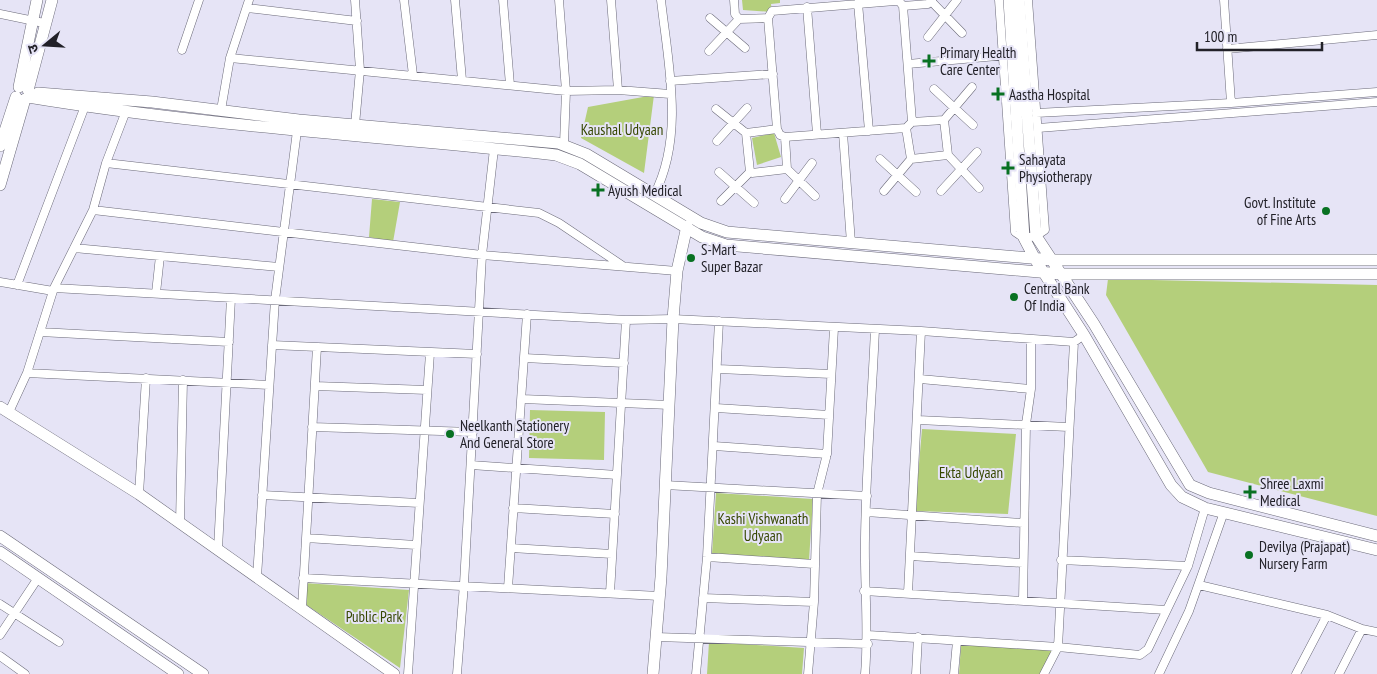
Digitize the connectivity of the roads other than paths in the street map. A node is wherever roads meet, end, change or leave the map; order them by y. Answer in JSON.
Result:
{"nodes":[{"id":1,"x":37,"y":0,"type":"edge"},
{"id":2,"x":52,"y":0,"type":"edge"},
{"id":3,"x":199,"y":0,"type":"edge"},
{"id":4,"x":355,"y":0,"type":"edge"},
{"id":5,"x":404,"y":0,"type":"edge"},
{"id":6,"x":455,"y":0,"type":"edge"},
{"id":7,"x":503,"y":0,"type":"edge"},
{"id":8,"x":559,"y":0,"type":"edge"},
{"id":9,"x":611,"y":0,"type":"edge"},
{"id":10,"x":661,"y":0,"type":"edge"},
{"id":11,"x":734,"y":0,"type":"edge"},
{"id":12,"x":774,"y":0,"type":"edge"},
{"id":13,"x":895,"y":0,"type":"edge"},
{"id":14,"x":957,"y":0,"type":"edge"},
{"id":15,"x":999,"y":0,"type":"edge"},
{"id":16,"x":1009,"y":0,"type":"edge"},
{"id":17,"x":1018,"y":0,"type":"edge"},
{"id":18,"x":1028,"y":0,"type":"edge"},
{"id":19,"x":1224,"y":0,"type":"edge"},
{"id":20,"x":932,"y":1,"type":"edge"},
{"id":21,"x":832,"y":3,"type":"edge"},
{"id":22,"x":248,"y":4,"type":"edge"},
{"id":23,"x":858,"y":4,"type":"junction"},
{"id":24,"x":903,"y":6,"type":"junction"},
{"id":25,"x":807,"y":7,"type":"junction"},
{"id":26,"x":775,"y":10,"type":"junction"},
{"id":27,"x":0,"y":14,"type":"edge"},
{"id":28,"x":945,"y":15,"type":"junction"},
{"id":29,"x":710,"y":18,"type":"dead end"},
{"id":30,"x":768,"y":18,"type":"junction"},
{"id":31,"x":32,"y":19,"type":"junction"},
{"id":32,"x":739,"y":19,"type":"junction"},
{"id":33,"x":357,"y":21,"type":"junction"},
{"id":34,"x":44,"y":23,"type":"junction"},
{"id":35,"x":727,"y":32,"type":"junction"},
{"id":36,"x":962,"y":33,"type":"dead end"},
{"id":37,"x":1377,"y":34,"type":"edge"},
{"id":38,"x":928,"y":36,"type":"dead end"},
{"id":39,"x":745,"y":48,"type":"dead end"},
{"id":40,"x":1228,"y":49,"type":"junction"},
{"id":41,"x":182,"y":50,"type":"dead end"},
{"id":42,"x":709,"y":51,"type":"dead end"},
{"id":43,"x":1008,"y":55,"type":"junction"},
{"id":44,"x":230,"y":58,"type":"junction"},
{"id":45,"x":908,"y":64,"type":"junction"},
{"id":46,"x":360,"y":70,"type":"junction"},
{"id":47,"x":412,"y":74,"type":"junction"},
{"id":48,"x":773,"y":74,"type":"junction"},
{"id":49,"x":462,"y":80,"type":"junction"},
{"id":50,"x":670,"y":81,"type":"junction"},
{"id":51,"x":510,"y":85,"type":"junction"},
{"id":52,"x":972,"y":87,"type":"dead end"},
{"id":53,"x":934,"y":89,"type":"dead end"},
{"id":54,"x":618,"y":90,"type":"junction"},
{"id":55,"x":566,"y":91,"type":"junction"},
{"id":56,"x":1377,"y":92,"type":"edge"},
{"id":57,"x":24,"y":94,"type":"junction"},
{"id":58,"x":670,"y":94,"type":"junction"},
{"id":59,"x":1377,"y":102,"type":"edge"},
{"id":60,"x":1231,"y":103,"type":"junction"},
{"id":61,"x":85,"y":106,"type":"junction"},
{"id":62,"x":747,"y":108,"type":"dead end"},
{"id":63,"x":954,"y":108,"type":"junction"},
{"id":64,"x":716,"y":109,"type":"dead end"},
{"id":65,"x":220,"y":110,"type":"junction"},
{"id":66,"x":126,"y":111,"type":"junction"},
{"id":67,"x":1036,"y":113,"type":"junction"},
{"id":68,"x":944,"y":120,"type":"junction"},
{"id":69,"x":912,"y":122,"type":"junction"},
{"id":70,"x":734,"y":123,"type":"junction"},
{"id":71,"x":355,"y":125,"type":"junction"},
{"id":72,"x":973,"y":125,"type":"dead end"},
{"id":73,"x":906,"y":128,"type":"junction"},
{"id":74,"x":1038,"y":128,"type":"junction"},
{"id":75,"x":777,"y":129,"type":"junction"},
{"id":76,"x":869,"y":130,"type":"junction"},
{"id":77,"x":297,"y":131,"type":"junction"},
{"id":78,"x":2,"y":132,"type":"edge"},
{"id":79,"x":843,"y":132,"type":"junction"},
{"id":80,"x":746,"y":133,"type":"junction"},
{"id":81,"x":817,"y":134,"type":"junction"},
{"id":82,"x":785,"y":137,"type":"junction"},
{"id":83,"x":717,"y":141,"type":"dead end"},
{"id":84,"x":564,"y":144,"type":"junction"},
{"id":85,"x":0,"y":146,"type":"edge"},
{"id":86,"x":494,"y":148,"type":"junction"},
{"id":87,"x":977,"y":152,"type":"dead end"},
{"id":88,"x":948,"y":154,"type":"junction"},
{"id":89,"x":880,"y":159,"type":"dead end"},
{"id":90,"x":911,"y":159,"type":"junction"},
{"id":91,"x":106,"y":163,"type":"junction"},
{"id":92,"x":812,"y":164,"type":"dead end"},
{"id":93,"x":786,"y":169,"type":"junction"},
{"id":94,"x":961,"y":169,"type":"junction"},
{"id":95,"x":719,"y":172,"type":"dead end"},
{"id":96,"x":750,"y":172,"type":"junction"},
{"id":97,"x":898,"y":175,"type":"junction"},
{"id":98,"x":799,"y":181,"type":"junction"},
{"id":99,"x":0,"y":185,"type":"edge"},
{"id":100,"x":289,"y":186,"type":"junction"},
{"id":101,"x":735,"y":186,"type":"junction"},
{"id":102,"x":979,"y":188,"type":"dead end"},
{"id":103,"x":884,"y":191,"type":"dead end"},
{"id":104,"x":941,"y":191,"type":"dead end"},
{"id":105,"x":916,"y":192,"type":"dead end"},
{"id":106,"x":654,"y":195,"type":"junction"},
{"id":107,"x":815,"y":196,"type":"dead end"},
{"id":108,"x":785,"y":199,"type":"dead end"},
{"id":109,"x":721,"y":201,"type":"dead end"},
{"id":110,"x":754,"y":203,"type":"dead end"},
{"id":111,"x":488,"y":206,"type":"junction"},
{"id":112,"x":93,"y":210,"type":"junction"},
{"id":113,"x":687,"y":226,"type":"junction"},
{"id":114,"x":283,"y":234,"type":"junction"},
{"id":115,"x":1030,"y":237,"type":"junction"},
{"id":116,"x":851,"y":243,"type":"junction"},
{"id":117,"x":74,"y":248,"type":"junction"},
{"id":118,"x":482,"y":255,"type":"junction"},
{"id":119,"x":160,"y":256,"type":"junction"},
{"id":120,"x":1034,"y":259,"type":"junction"},
{"id":121,"x":1053,"y":260,"type":"junction"},
{"id":122,"x":1377,"y":260,"type":"edge"},
{"id":123,"x":279,"y":267,"type":"junction"},
{"id":124,"x":624,"y":267,"type":"junction"},
{"id":125,"x":676,"y":271,"type":"junction"},
{"id":126,"x":1045,"y":273,"type":"junction"},
{"id":127,"x":1062,"y":274,"type":"junction"},
{"id":128,"x":1377,"y":274,"type":"edge"},
{"id":129,"x":0,"y":282,"type":"edge"},
{"id":130,"x":17,"y":285,"type":"junction"},
{"id":131,"x":54,"y":289,"type":"junction"},
{"id":132,"x":156,"y":294,"type":"junction"},
{"id":133,"x":232,"y":298,"type":"junction"},
{"id":134,"x":275,"y":300,"type":"junction"},
{"id":135,"x":480,"y":310,"type":"junction"},
{"id":136,"x":527,"y":314,"type":"junction"},
{"id":137,"x":673,"y":319,"type":"junction"},
{"id":138,"x":626,"y":320,"type":"junction"},
{"id":139,"x":719,"y":321,"type":"junction"},
{"id":140,"x":834,"y":328,"type":"junction"},
{"id":141,"x":875,"y":330,"type":"junction"},
{"id":142,"x":921,"y":331,"type":"junction"},
{"id":143,"x":40,"y":332,"type":"junction"},
{"id":144,"x":1079,"y":339,"type":"junction"},
{"id":145,"x":1031,"y":340,"type":"junction"},
{"id":146,"x":229,"y":342,"type":"junction"},
{"id":147,"x":272,"y":345,"type":"junction"},
{"id":148,"x":317,"y":347,"type":"junction"},
{"id":149,"x":430,"y":353,"type":"junction"},
{"id":150,"x":477,"y":354,"type":"junction"},
{"id":151,"x":524,"y":358,"type":"junction"},
{"id":152,"x":624,"y":363,"type":"junction"},
{"id":153,"x":718,"y":369,"type":"junction"},
{"id":154,"x":27,"y":373,"type":"junction"},
{"id":155,"x":831,"y":374,"type":"junction"},
{"id":156,"x":146,"y":378,"type":"junction"},
{"id":157,"x":920,"y":379,"type":"junction"},
{"id":158,"x":183,"y":380,"type":"junction"},
{"id":159,"x":227,"y":382,"type":"junction"},
{"id":160,"x":269,"y":384,"type":"junction"},
{"id":161,"x":315,"y":386,"type":"junction"},
{"id":162,"x":1031,"y":389,"type":"junction"},
{"id":163,"x":427,"y":390,"type":"junction"},
{"id":164,"x":522,"y":399,"type":"junction"},
{"id":165,"x":621,"y":403,"type":"junction"},
{"id":166,"x":670,"y":405,"type":"junction"},
{"id":167,"x":716,"y":408,"type":"junction"},
{"id":168,"x":4,"y":410,"type":"edge"},
{"id":169,"x":829,"y":415,"type":"junction"},
{"id":170,"x":918,"y":420,"type":"junction"},
{"id":171,"x":1026,"y":424,"type":"junction"},
{"id":172,"x":312,"y":427,"type":"junction"},
{"id":173,"x":1068,"y":427,"type":"junction"},
{"id":174,"x":424,"y":431,"type":"junction"},
{"id":175,"x":473,"y":432,"type":"junction"},
{"id":176,"x":714,"y":446,"type":"junction"},
{"id":177,"x":827,"y":454,"type":"junction"},
{"id":178,"x":471,"y":465,"type":"junction"},
{"id":179,"x":515,"y":469,"type":"junction"},
{"id":180,"x":617,"y":475,"type":"junction"},
{"id":181,"x":665,"y":485,"type":"junction"},
{"id":182,"x":711,"y":486,"type":"junction"},
{"id":183,"x":139,"y":494,"type":"junction"},
{"id":184,"x":817,"y":494,"type":"junction"},
{"id":185,"x":262,"y":495,"type":"junction"},
{"id":186,"x":867,"y":496,"type":"junction"},
{"id":187,"x":308,"y":497,"type":"junction"},
{"id":188,"x":419,"y":503,"type":"junction"},
{"id":189,"x":513,"y":508,"type":"junction"},
{"id":190,"x":1204,"y":508,"type":"junction"},
{"id":191,"x":866,"y":512,"type":"junction"},
{"id":192,"x":1224,"y":512,"type":"junction"},
{"id":193,"x":614,"y":514,"type":"junction"},
{"id":194,"x":910,"y":516,"type":"junction"},
{"id":195,"x":180,"y":523,"type":"junction"},
{"id":196,"x":1023,"y":523,"type":"junction"},
{"id":197,"x":0,"y":536,"type":"edge"},
{"id":198,"x":1377,"y":536,"type":"edge"},
{"id":199,"x":306,"y":538,"type":"junction"},
{"id":200,"x":416,"y":545,"type":"junction"},
{"id":201,"x":510,"y":548,"type":"junction"},
{"id":202,"x":218,"y":549,"type":"junction"},
{"id":203,"x":1377,"y":550,"type":"edge"},
{"id":204,"x":0,"y":552,"type":"edge"},
{"id":205,"x":612,"y":554,"type":"junction"},
{"id":206,"x":910,"y":556,"type":"junction"},
{"id":207,"x":707,"y":557,"type":"junction"},
{"id":208,"x":1061,"y":560,"type":"junction"},
{"id":209,"x":1023,"y":562,"type":"junction"},
{"id":210,"x":814,"y":564,"type":"junction"},
{"id":211,"x":1188,"y":566,"type":"junction"},
{"id":212,"x":257,"y":577,"type":"junction"},
{"id":213,"x":38,"y":578,"type":"junction"},
{"id":214,"x":303,"y":578,"type":"junction"},
{"id":215,"x":414,"y":584,"type":"junction"},
{"id":216,"x":464,"y":584,"type":"junction"},
{"id":217,"x":1199,"y":585,"type":"junction"},
{"id":218,"x":508,"y":588,"type":"junction"},
{"id":219,"x":864,"y":592,"type":"junction"},
{"id":220,"x":610,"y":593,"type":"junction"},
{"id":221,"x":908,"y":594,"type":"junction"},
{"id":222,"x":659,"y":596,"type":"junction"},
{"id":223,"x":702,"y":598,"type":"junction"},
{"id":224,"x":1023,"y":601,"type":"junction"},
{"id":225,"x":814,"y":602,"type":"junction"},
{"id":226,"x":0,"y":604,"type":"edge"},
{"id":227,"x":1059,"y":604,"type":"junction"},
{"id":228,"x":302,"y":608,"type":"junction"},
{"id":229,"x":1166,"y":610,"type":"junction"},
{"id":230,"x":15,"y":614,"type":"junction"},
{"id":231,"x":1326,"y":615,"type":"junction"},
{"id":232,"x":1362,"y":629,"type":"junction"},
{"id":233,"x":1377,"y":632,"type":"edge"},
{"id":234,"x":0,"y":635,"type":"edge"},
{"id":235,"x":868,"y":635,"type":"junction"},
{"id":236,"x":656,"y":636,"type":"junction"},
{"id":237,"x":918,"y":637,"type":"junction"},
{"id":238,"x":700,"y":638,"type":"junction"},
{"id":239,"x":956,"y":641,"type":"junction"},
{"id":240,"x":59,"y":642,"type":"dead end"},
{"id":241,"x":811,"y":643,"type":"junction"},
{"id":242,"x":868,"y":644,"type":"junction"},
{"id":243,"x":1058,"y":648,"type":"junction"},
{"id":244,"x":0,"y":656,"type":"edge"},
{"id":245,"x":25,"y":674,"type":"edge"},
{"id":246,"x":178,"y":674,"type":"edge"},
{"id":247,"x":203,"y":674,"type":"edge"},
{"id":248,"x":394,"y":674,"type":"edge"},
{"id":249,"x":408,"y":674,"type":"edge"},
{"id":250,"x":457,"y":674,"type":"edge"},
{"id":251,"x":653,"y":674,"type":"edge"},
{"id":252,"x":696,"y":674,"type":"edge"},
{"id":253,"x":808,"y":674,"type":"edge"},
{"id":254,"x":865,"y":674,"type":"edge"},
{"id":255,"x":916,"y":674,"type":"edge"},
{"id":256,"x":954,"y":674,"type":"edge"},
{"id":257,"x":1044,"y":674,"type":"edge"},
{"id":258,"x":1159,"y":674,"type":"edge"},
{"id":259,"x":1296,"y":674,"type":"edge"},
{"id":260,"x":1339,"y":674,"type":"edge"}],
"edges":[{"from":1,"to":31,"type":"main road"},
{"from":2,"to":34,"type":"main road"},
{"from":3,"to":41,"type":"street"},
{"from":4,"to":33,"type":"street"},
{"from":5,"to":47,"type":"street"},
{"from":6,"to":49,"type":"street"},
{"from":7,"to":51,"type":"street"},
{"from":8,"to":55,"type":"street"},
{"from":9,"to":54,"type":"street"},
{"from":10,"to":50,"type":"street"},
{"from":11,"to":32,"type":"street"},
{"from":12,"to":26,"type":"street"},
{"from":13,"to":23,"type":"street"},
{"from":13,"to":24,"type":"street"},
{"from":14,"to":28,"type":"street"},
{"from":15,"to":43,"type":"street"},
{"from":16,"to":43,"type":"main road"},
{"from":17,"to":115,"type":"main road"},
{"from":18,"to":67,"type":"street"},
{"from":19,"to":40,"type":"street"},
{"from":20,"to":24,"type":"street"},
{"from":20,"to":28,"type":"street"},
{"from":21,"to":23,"type":"street"},
{"from":21,"to":25,"type":"street"},
{"from":22,"to":33,"type":"street"},
{"from":22,"to":44,"type":"street"},
{"from":23,"to":76,"type":"street"},
{"from":24,"to":45,"type":"street"},
{"from":25,"to":26,"type":"street"},
{"from":25,"to":81,"type":"street"},
{"from":26,"to":30,"type":"street"},
{"from":27,"to":31,"type":"street"},
{"from":28,"to":36,"type":"street"},
{"from":28,"to":38,"type":"street"},
{"from":29,"to":35,"type":"street"},
{"from":30,"to":32,"type":"street"},
{"from":30,"to":48,"type":"street"},
{"from":31,"to":34,"type":"street"},
{"from":31,"to":57,"type":"main road"},
{"from":32,"to":35,"type":"street"},
{"from":33,"to":46,"type":"street"},
{"from":34,"to":57,"type":"main road"},
{"from":35,"to":39,"type":"street"},
{"from":35,"to":42,"type":"street"},
{"from":37,"to":40,"type":"street"},
{"from":40,"to":60,"type":"street"},
{"from":43,"to":45,"type":"street"},
{"from":43,"to":115,"type":"main road"},
{"from":44,"to":46,"type":"street"},
{"from":44,"to":65,"type":"street"},
{"from":45,"to":69,"type":"street"},
{"from":46,"to":47,"type":"street"},
{"from":46,"to":71,"type":"street"},
{"from":47,"to":49,"type":"street"},
{"from":48,"to":50,"type":"street"},
{"from":48,"to":75,"type":"street"},
{"from":49,"to":51,"type":"street"},
{"from":50,"to":58,"type":"street"},
{"from":51,"to":55,"type":"street"},
{"from":52,"to":63,"type":"street"},
{"from":53,"to":63,"type":"street"},
{"from":54,"to":55,"type":"street"},
{"from":54,"to":58,"type":"street"},
{"from":55,"to":84,"type":"street"},
{"from":56,"to":60,"type":"street"},
{"from":57,"to":61,"type":"main road"},
{"from":57,"to":65,"type":"main road"},
{"from":57,"to":78,"type":"main road"},
{"from":57,"to":99,"type":"main road"},
{"from":58,"to":106,"type":"street"},
{"from":59,"to":74,"type":"street"},
{"from":60,"to":67,"type":"street"},
{"from":61,"to":66,"type":"main road"},
{"from":61,"to":130,"type":"street"},
{"from":62,"to":70,"type":"street"},
{"from":63,"to":68,"type":"street"},
{"from":63,"to":72,"type":"street"},
{"from":64,"to":70,"type":"street"},
{"from":65,"to":71,"type":"main road"},
{"from":66,"to":77,"type":"main road"},
{"from":66,"to":91,"type":"street"},
{"from":67,"to":74,"type":"street"},
{"from":68,"to":69,"type":"street"},
{"from":68,"to":88,"type":"street"},
{"from":69,"to":73,"type":"street"},
{"from":70,"to":80,"type":"street"},
{"from":70,"to":83,"type":"street"},
{"from":71,"to":84,"type":"main road"},
{"from":73,"to":76,"type":"street"},
{"from":73,"to":90,"type":"street"},
{"from":74,"to":115,"type":"street"},
{"from":75,"to":80,"type":"street"},
{"from":75,"to":82,"type":"street"},
{"from":76,"to":79,"type":"street"},
{"from":77,"to":86,"type":"main road"},
{"from":77,"to":100,"type":"street"},
{"from":78,"to":85,"type":"main road"},
{"from":79,"to":81,"type":"street"},
{"from":79,"to":116,"type":"street"},
{"from":80,"to":96,"type":"street"},
{"from":81,"to":82,"type":"street"},
{"from":82,"to":93,"type":"street"},
{"from":84,"to":106,"type":"main road"},
{"from":86,"to":111,"type":"street"},
{"from":86,"to":113,"type":"main road"},
{"from":87,"to":94,"type":"street"},
{"from":88,"to":90,"type":"street"},
{"from":88,"to":94,"type":"street"},
{"from":89,"to":97,"type":"street"},
{"from":90,"to":97,"type":"street"},
{"from":91,"to":100,"type":"street"},
{"from":91,"to":112,"type":"street"},
{"from":92,"to":98,"type":"street"},
{"from":93,"to":96,"type":"street"},
{"from":93,"to":98,"type":"street"},
{"from":94,"to":102,"type":"street"},
{"from":94,"to":104,"type":"street"},
{"from":95,"to":101,"type":"street"},
{"from":96,"to":101,"type":"street"},
{"from":97,"to":103,"type":"street"},
{"from":97,"to":105,"type":"street"},
{"from":98,"to":107,"type":"street"},
{"from":98,"to":108,"type":"street"},
{"from":100,"to":111,"type":"street"},
{"from":100,"to":114,"type":"street"},
{"from":101,"to":109,"type":"street"},
{"from":101,"to":110,"type":"street"},
{"from":106,"to":116,"type":"main road"},
{"from":111,"to":118,"type":"street"},
{"from":111,"to":124,"type":"street"},
{"from":112,"to":114,"type":"street"},
{"from":112,"to":117,"type":"street"},
{"from":113,"to":125,"type":"main road"},
{"from":113,"to":126,"type":"main road"},
{"from":114,"to":118,"type":"street"},
{"from":114,"to":123,"type":"street"},
{"from":115,"to":120,"type":"main road"},
{"from":115,"to":121,"type":"main road"},
{"from":116,"to":120,"type":"main road"},
{"from":117,"to":119,"type":"street"},
{"from":117,"to":131,"type":"street"},
{"from":118,"to":124,"type":"street"},
{"from":118,"to":135,"type":"street"},
{"from":119,"to":123,"type":"street"},
{"from":119,"to":132,"type":"street"},
{"from":120,"to":121,"type":"main road"},
{"from":120,"to":126,"type":"main road"},
{"from":121,"to":122,"type":"main road"},
{"from":121,"to":127,"type":"main road"},
{"from":123,"to":134,"type":"street"},
{"from":124,"to":125,"type":"street"},
{"from":125,"to":137,"type":"main road"},
{"from":126,"to":127,"type":"main road"},
{"from":126,"to":144,"type":"main road"},
{"from":127,"to":128,"type":"main road"},
{"from":127,"to":198,"type":"main road"},
{"from":129,"to":130,"type":"street"},
{"from":130,"to":131,"type":"street"},
{"from":131,"to":132,"type":"street"},
{"from":131,"to":143,"type":"street"},
{"from":132,"to":133,"type":"street"},
{"from":133,"to":134,"type":"street"},
{"from":133,"to":146,"type":"street"},
{"from":134,"to":135,"type":"street"},
{"from":134,"to":147,"type":"street"},
{"from":135,"to":136,"type":"street"},
{"from":135,"to":150,"type":"street"},
{"from":136,"to":138,"type":"street"},
{"from":136,"to":151,"type":"street"},
{"from":137,"to":138,"type":"street"},
{"from":137,"to":139,"type":"street"},
{"from":137,"to":166,"type":"main road"},
{"from":138,"to":152,"type":"street"},
{"from":139,"to":140,"type":"street"},
{"from":139,"to":153,"type":"street"},
{"from":140,"to":141,"type":"street"},
{"from":140,"to":155,"type":"street"},
{"from":141,"to":142,"type":"street"},
{"from":141,"to":186,"type":"street"},
{"from":142,"to":145,"type":"street"},
{"from":142,"to":157,"type":"street"},
{"from":143,"to":146,"type":"street"},
{"from":143,"to":154,"type":"street"},
{"from":144,"to":145,"type":"street"},
{"from":144,"to":173,"type":"street"},
{"from":144,"to":190,"type":"main road"},
{"from":145,"to":162,"type":"street"},
{"from":146,"to":159,"type":"street"},
{"from":147,"to":148,"type":"street"},
{"from":147,"to":160,"type":"street"},
{"from":148,"to":149,"type":"street"},
{"from":148,"to":161,"type":"street"},
{"from":149,"to":150,"type":"street"},
{"from":149,"to":163,"type":"street"},
{"from":150,"to":175,"type":"street"},
{"from":151,"to":152,"type":"street"},
{"from":151,"to":164,"type":"street"},
{"from":152,"to":165,"type":"street"},
{"from":153,"to":155,"type":"street"},
{"from":153,"to":167,"type":"street"},
{"from":154,"to":156,"type":"street"},
{"from":154,"to":168,"type":"street"},
{"from":155,"to":169,"type":"street"},
{"from":156,"to":158,"type":"street"},
{"from":156,"to":183,"type":"street"},
{"from":157,"to":162,"type":"street"},
{"from":157,"to":170,"type":"street"},
{"from":158,"to":159,"type":"street"},
{"from":158,"to":195,"type":"street"},
{"from":159,"to":160,"type":"street"},
{"from":159,"to":202,"type":"street"},
{"from":160,"to":185,"type":"street"},
{"from":161,"to":163,"type":"street"},
{"from":161,"to":172,"type":"street"},
{"from":162,"to":171,"type":"street"},
{"from":163,"to":174,"type":"street"},
{"from":164,"to":165,"type":"street"},
{"from":164,"to":179,"type":"street"},
{"from":165,"to":166,"type":"street"},
{"from":165,"to":180,"type":"street"},
{"from":166,"to":181,"type":"main road"},
{"from":167,"to":169,"type":"street"},
{"from":167,"to":176,"type":"street"},
{"from":168,"to":183,"type":"main road"},
{"from":169,"to":177,"type":"street"},
{"from":170,"to":171,"type":"street"},
{"from":170,"to":194,"type":"street"},
{"from":171,"to":173,"type":"street"},
{"from":171,"to":196,"type":"street"},
{"from":172,"to":174,"type":"street"},
{"from":172,"to":187,"type":"street"},
{"from":173,"to":208,"type":"street"},
{"from":174,"to":175,"type":"street"},
{"from":174,"to":188,"type":"street"},
{"from":175,"to":178,"type":"street"},
{"from":176,"to":177,"type":"street"},
{"from":176,"to":182,"type":"street"},
{"from":177,"to":184,"type":"street"},
{"from":178,"to":179,"type":"street"},
{"from":178,"to":216,"type":"street"},
{"from":179,"to":180,"type":"street"},
{"from":179,"to":189,"type":"street"},
{"from":180,"to":193,"type":"street"},
{"from":181,"to":182,"type":"street"},
{"from":181,"to":222,"type":"main road"},
{"from":182,"to":184,"type":"street"},
{"from":182,"to":207,"type":"street"},
{"from":183,"to":195,"type":"main road"},
{"from":184,"to":186,"type":"street"},
{"from":184,"to":210,"type":"street"},
{"from":185,"to":187,"type":"street"},
{"from":185,"to":212,"type":"street"},
{"from":186,"to":191,"type":"street"},
{"from":187,"to":188,"type":"street"},
{"from":187,"to":199,"type":"street"},
{"from":188,"to":200,"type":"street"},
{"from":189,"to":193,"type":"street"},
{"from":189,"to":201,"type":"street"},
{"from":190,"to":192,"type":"main road"},
{"from":190,"to":211,"type":"street"},
{"from":191,"to":194,"type":"street"},
{"from":191,"to":219,"type":"street"},
{"from":192,"to":203,"type":"main road"},
{"from":192,"to":217,"type":"street"},
{"from":193,"to":205,"type":"street"},
{"from":194,"to":196,"type":"street"},
{"from":194,"to":206,"type":"street"},
{"from":195,"to":202,"type":"main road"},
{"from":196,"to":209,"type":"street"},
{"from":197,"to":247,"type":"main road"},
{"from":199,"to":200,"type":"street"},
{"from":199,"to":214,"type":"street"},
{"from":200,"to":215,"type":"street"},
{"from":201,"to":205,"type":"street"},
{"from":201,"to":218,"type":"street"},
{"from":202,"to":212,"type":"main road"},
{"from":204,"to":213,"type":"main road"},
{"from":205,"to":220,"type":"street"},
{"from":206,"to":209,"type":"street"},
{"from":206,"to":221,"type":"street"},
{"from":207,"to":210,"type":"street"},
{"from":207,"to":223,"type":"street"},
{"from":208,"to":211,"type":"street"},
{"from":208,"to":227,"type":"street"},
{"from":209,"to":224,"type":"street"},
{"from":210,"to":225,"type":"street"},
{"from":211,"to":229,"type":"street"},
{"from":212,"to":228,"type":"main road"},
{"from":213,"to":230,"type":"street"},
{"from":213,"to":246,"type":"main road"},
{"from":214,"to":215,"type":"street"},
{"from":214,"to":228,"type":"street"},
{"from":215,"to":216,"type":"street"},
{"from":215,"to":249,"type":"street"},
{"from":216,"to":218,"type":"street"},
{"from":216,"to":250,"type":"street"},
{"from":217,"to":231,"type":"street"},
{"from":217,"to":258,"type":"street"},
{"from":218,"to":220,"type":"street"},
{"from":219,"to":221,"type":"street"},
{"from":219,"to":235,"type":"street"},
{"from":220,"to":222,"type":"street"},
{"from":221,"to":224,"type":"street"},
{"from":222,"to":236,"type":"main road"},
{"from":223,"to":225,"type":"street"},
{"from":223,"to":238,"type":"street"},
{"from":224,"to":227,"type":"street"},
{"from":225,"to":241,"type":"street"},
{"from":226,"to":230,"type":"street"},
{"from":227,"to":229,"type":"street"},
{"from":227,"to":243,"type":"street"},
{"from":228,"to":248,"type":"main road"},
{"from":229,"to":243,"type":"street"},
{"from":230,"to":234,"type":"street"},
{"from":230,"to":240,"type":"street"},
{"from":231,"to":232,"type":"street"},
{"from":231,"to":259,"type":"street"},
{"from":232,"to":233,"type":"street"},
{"from":232,"to":260,"type":"street"},
{"from":235,"to":237,"type":"street"},
{"from":235,"to":242,"type":"street"},
{"from":236,"to":238,"type":"street"},
{"from":236,"to":251,"type":"main road"},
{"from":237,"to":239,"type":"street"},
{"from":237,"to":255,"type":"street"},
{"from":238,"to":241,"type":"street"},
{"from":238,"to":252,"type":"street"},
{"from":239,"to":243,"type":"street"},
{"from":239,"to":256,"type":"street"},
{"from":241,"to":242,"type":"street"},
{"from":241,"to":253,"type":"street"},
{"from":242,"to":254,"type":"street"},
{"from":243,"to":257,"type":"street"},
{"from":244,"to":245,"type":"street"}]}
